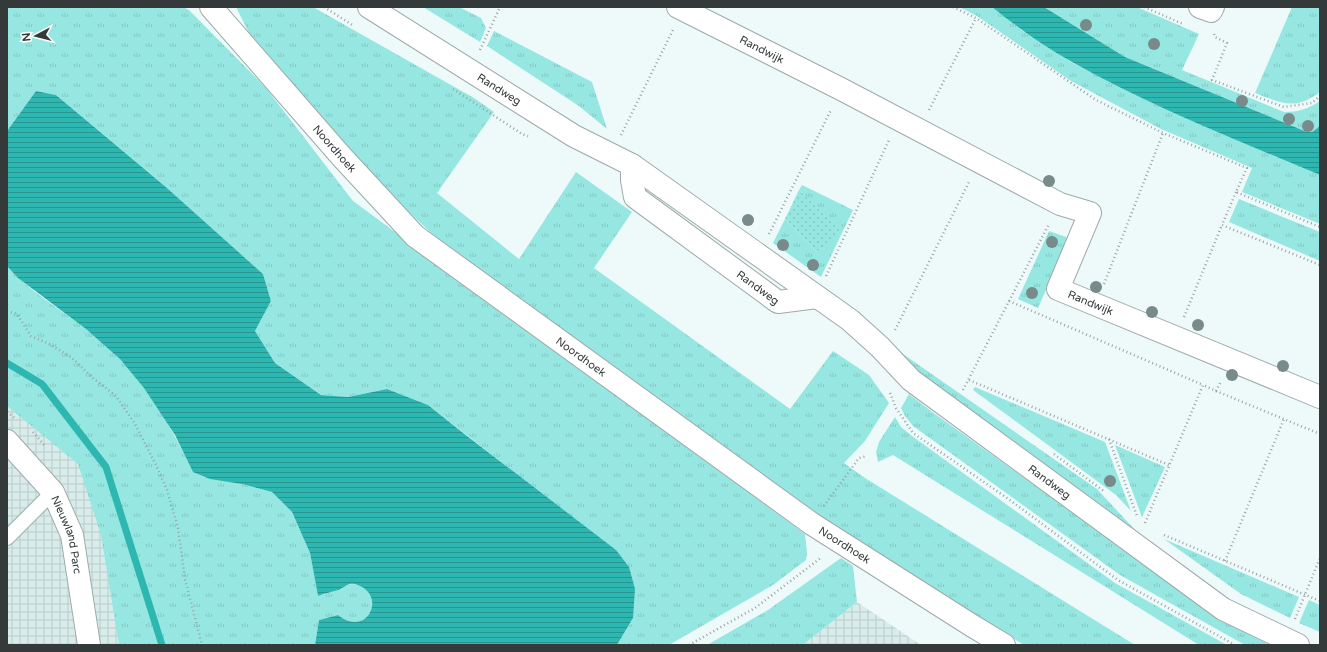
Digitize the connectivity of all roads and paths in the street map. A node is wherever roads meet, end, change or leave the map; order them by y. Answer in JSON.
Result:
{"nodes":[{"id":1,"x":210,"y":7,"type":"edge"},
{"id":2,"x":369,"y":7,"type":"edge"},
{"id":3,"x":500,"y":7,"type":"edge"},
{"id":4,"x":953,"y":7,"type":"edge"},
{"id":5,"x":1144,"y":7,"type":"edge"},
{"id":6,"x":681,"y":8,"type":"edge"},
{"id":7,"x":1208,"y":8,"type":"edge"},
{"id":8,"x":976,"y":18,"type":"junction"},
{"id":9,"x":1187,"y":25,"type":"dead end"},
{"id":10,"x":1208,"y":34,"type":"dead end"},
{"id":11,"x":1215,"y":38,"type":"junction"},
{"id":12,"x":480,"y":50,"type":"dead end"},
{"id":13,"x":841,"y":89,"type":"junction"},
{"id":14,"x":1320,"y":96,"type":"edge"},
{"id":15,"x":898,"y":120,"type":"junction"},
{"id":16,"x":918,"y":131,"type":"junction"},
{"id":17,"x":1163,"y":133,"type":"junction"},
{"id":18,"x":621,"y":136,"type":"dead end"},
{"id":19,"x":980,"y":162,"type":"junction"},
{"id":20,"x":1236,"y":192,"type":"junction"},
{"id":21,"x":1060,"y":204,"type":"junction"},
{"id":22,"x":1222,"y":225,"type":"junction"},
{"id":23,"x":1320,"y":227,"type":"edge"},
{"id":24,"x":766,"y":241,"type":"dead end"},
{"id":25,"x":1320,"y":265,"type":"edge"},
{"id":26,"x":820,"y":288,"type":"junction"},
{"id":27,"x":1009,"y":301,"type":"junction"},
{"id":28,"x":1096,"y":304,"type":"junction"},
{"id":29,"x":7,"y":311,"type":"edge"},
{"id":30,"x":894,"y":332,"type":"dead end"},
{"id":31,"x":1176,"y":337,"type":"junction"},
{"id":32,"x":1230,"y":359,"type":"junction"},
{"id":33,"x":969,"y":380,"type":"junction"},
{"id":34,"x":1203,"y":385,"type":"junction"},
{"id":35,"x":963,"y":390,"type":"dead end"},
{"id":36,"x":1216,"y":391,"type":"junction"},
{"id":37,"x":1320,"y":396,"type":"edge"},
{"id":38,"x":1284,"y":419,"type":"junction"},
{"id":39,"x":1320,"y":434,"type":"edge"},
{"id":40,"x":1109,"y":439,"type":"junction"},
{"id":41,"x":7,"y":441,"type":"edge"},
{"id":42,"x":867,"y":456,"type":"dead end"},
{"id":43,"x":1169,"y":465,"type":"junction"},
{"id":44,"x":966,"y":470,"type":"dead end"},
{"id":45,"x":52,"y":492,"type":"junction"},
{"id":46,"x":1139,"y":522,"type":"dead end"},
{"id":47,"x":812,"y":524,"type":"junction"},
{"id":48,"x":1142,"y":529,"type":"dead end"},
{"id":49,"x":1160,"y":534,"type":"dead end"},
{"id":50,"x":7,"y":538,"type":"edge"},
{"id":51,"x":836,"y":540,"type":"junction"},
{"id":52,"x":1320,"y":558,"type":"edge"},
{"id":53,"x":1225,"y":561,"type":"junction"},
{"id":54,"x":1305,"y":594,"type":"junction"},
{"id":55,"x":1320,"y":601,"type":"edge"},
{"id":56,"x":1291,"y":642,"type":"edge"},
{"id":57,"x":89,"y":645,"type":"edge"},
{"id":58,"x":202,"y":645,"type":"edge"},
{"id":59,"x":689,"y":645,"type":"edge"},
{"id":60,"x":1004,"y":645,"type":"edge"},
{"id":61,"x":1235,"y":645,"type":"edge"}],
"edges":[{"from":1,"to":47,"type":"street","name":"Noordhoek"},
{"from":2,"to":26,"type":"street","name":"Randweg"},
{"from":3,"to":12,"type":"path"},
{"from":4,"to":8,"type":"path"},
{"from":5,"to":9,"type":"path"},
{"from":6,"to":13,"type":"street","name":"Randwijk"},
{"from":6,"to":18,"type":"path"},
{"from":7,"to":11,"type":"path"},
{"from":8,"to":16,"type":"path"},
{"from":8,"to":17,"type":"path"},
{"from":10,"to":11,"type":"path"},
{"from":11,"to":14,"type":"path"},
{"from":13,"to":15,"type":"street","name":"Randwijk"},
{"from":13,"to":24,"type":"path"},
{"from":15,"to":16,"type":"street","name":"Randwijk"},
{"from":15,"to":26,"type":"path"},
{"from":16,"to":19,"type":"street","name":"Randwijk"},
{"from":17,"to":20,"type":"path"},
{"from":17,"to":28,"type":"path"},
{"from":19,"to":21,"type":"street","name":"Randwijk"},
{"from":19,"to":30,"type":"path"},
{"from":20,"to":22,"type":"path"},
{"from":20,"to":23,"type":"path"},
{"from":21,"to":27,"type":"path"},
{"from":21,"to":28,"type":"street","name":"Randwijk"},
{"from":22,"to":25,"type":"path"},
{"from":22,"to":31,"type":"path"},
{"from":26,"to":56,"type":"street","name":"Randweg"},
{"from":27,"to":33,"type":"path"},
{"from":27,"to":34,"type":"path"},
{"from":28,"to":31,"type":"street","name":"Randwijk"},
{"from":29,"to":58,"type":"path"},
{"from":31,"to":32,"type":"street","name":"Randwijk"},
{"from":32,"to":36,"type":"path"},
{"from":32,"to":37,"type":"street","name":"Randwijk"},
{"from":33,"to":35,"type":"path"},
{"from":33,"to":40,"type":"path"},
{"from":34,"to":36,"type":"path"},
{"from":34,"to":43,"type":"path"},
{"from":36,"to":38,"type":"path"},
{"from":38,"to":39,"type":"path"},
{"from":38,"to":53,"type":"path"},
{"from":40,"to":43,"type":"path"},
{"from":40,"to":46,"type":"path"},
{"from":41,"to":45,"type":"street","name":"Nieuwland Parc"},
{"from":42,"to":47,"type":"path"},
{"from":43,"to":48,"type":"path"},
{"from":44,"to":61,"type":"path"},
{"from":45,"to":50,"type":"lane"},
{"from":45,"to":57,"type":"street","name":"Nieuwland Parc"},
{"from":47,"to":51,"type":"street","name":"Noordhoek"},
{"from":49,"to":53,"type":"path"},
{"from":51,"to":59,"type":"path"},
{"from":51,"to":60,"type":"street","name":"Noordhoek"},
{"from":52,"to":54,"type":"path"},
{"from":53,"to":54,"type":"path"},
{"from":54,"to":55,"type":"path"},
{"from":54,"to":56,"type":"path"}]}
